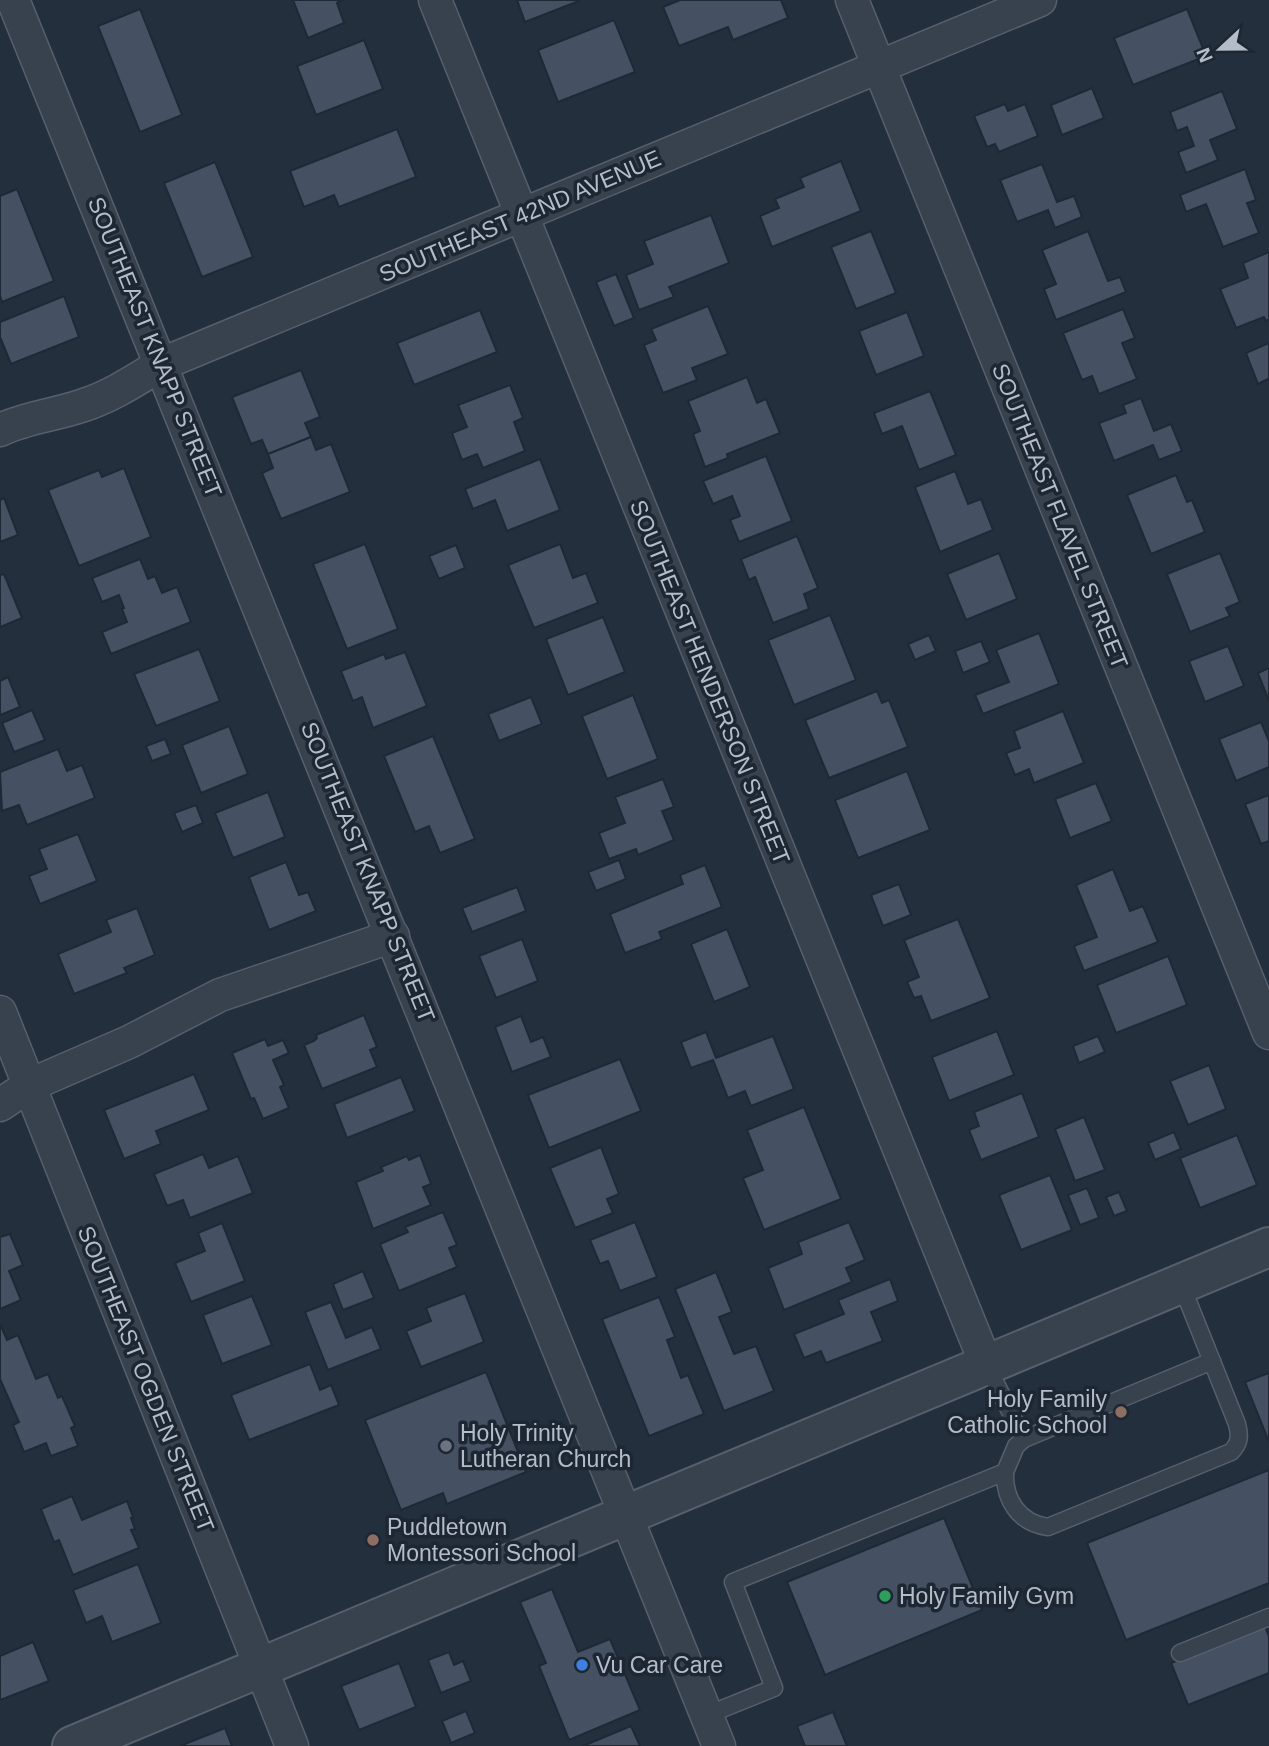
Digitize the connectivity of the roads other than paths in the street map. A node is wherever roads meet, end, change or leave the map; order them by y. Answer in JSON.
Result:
{"nodes":[{"id":1,"x":13,"y":0,"type":"edge"},
{"id":2,"x":435,"y":0,"type":"edge"},
{"id":3,"x":852,"y":0,"type":"edge"},
{"id":4,"x":1040,"y":0,"type":"edge"},
{"id":5,"x":878,"y":67,"type":"junction"},
{"id":6,"x":521,"y":215,"type":"junction"},
{"id":7,"x":162,"y":364,"type":"junction"},
{"id":8,"x":0,"y":430,"type":"edge"},
{"id":9,"x":393,"y":936,"type":"junction"},
{"id":10,"x":0,"y":1012,"type":"edge"},
{"id":11,"x":1269,"y":1032,"type":"edge"},
{"id":12,"x":30,"y":1085,"type":"junction"},
{"id":13,"x":0,"y":1105,"type":"edge"},
{"id":14,"x":1269,"y":1247,"type":"edge"},
{"id":15,"x":1181,"y":1284,"type":"junction"},
{"id":16,"x":1212,"y":1361,"type":"junction"},
{"id":17,"x":986,"y":1364,"type":"junction"},
{"id":18,"x":1024,"y":1439,"type":"junction"},
{"id":19,"x":1005,"y":1472,"type":"junction"},
{"id":20,"x":627,"y":1514,"type":"junction"},
{"id":21,"x":1269,"y":1617,"type":"edge"},
{"id":22,"x":1180,"y":1653,"type":"dead end"},
{"id":23,"x":260,"y":1667,"type":"junction"},
{"id":24,"x":707,"y":1715,"type":"junction"},
{"id":25,"x":72,"y":1746,"type":"edge"},
{"id":26,"x":292,"y":1746,"type":"edge"},
{"id":27,"x":719,"y":1746,"type":"edge"}],
"edges":[{"from":1,"to":7,"type":"street","name":"SOUTHEAST KNAPP STREET"},
{"from":2,"to":6,"type":"street","name":"SOUTHEAST HENDERSON STREET"},
{"from":3,"to":5,"type":"street","name":"SOUTHEAST FLAVEL STREET"},
{"from":4,"to":5,"type":"street","name":"SOUTHEAST 42ND AVENUE"},
{"from":5,"to":6,"type":"street","name":"SOUTHEAST 42ND AVENUE"},
{"from":5,"to":11,"type":"street","name":"SOUTHEAST FLAVEL STREET"},
{"from":6,"to":7,"type":"street","name":"SOUTHEAST 42ND AVENUE"},
{"from":6,"to":17,"type":"street","name":"SOUTHEAST HENDERSON STREET"},
{"from":7,"to":8,"type":"street","name":"SOUTHEAST 42ND AVENUE"},
{"from":7,"to":9,"type":"street","name":"SOUTHEAST KNAPP STREET"},
{"from":9,"to":12,"type":"street"},
{"from":9,"to":20,"type":"street","name":"SOUTHEAST KNAPP STREET"},
{"from":10,"to":12,"type":"street","name":"SOUTHEAST OGDEN STREET"},
{"from":12,"to":13,"type":"street"},
{"from":12,"to":23,"type":"street","name":"SOUTHEAST OGDEN STREET"},
{"from":14,"to":15,"type":"street"},
{"from":15,"to":16,"type":"lane"},
{"from":15,"to":17,"type":"street"},
{"from":16,"to":18,"type":"lane"},
{"from":16,"to":19,"type":"lane"},
{"from":17,"to":18,"type":"lane"},
{"from":17,"to":20,"type":"street"},
{"from":18,"to":19,"type":"lane"},
{"from":19,"to":24,"type":"lane"},
{"from":20,"to":23,"type":"street"},
{"from":20,"to":24,"type":"street","name":"SOUTHEAST KNAPP STREET"},
{"from":21,"to":22,"type":"lane"},
{"from":23,"to":25,"type":"street"},
{"from":23,"to":26,"type":"street","name":"SOUTHEAST OGDEN STREET"},
{"from":24,"to":27,"type":"street","name":"SOUTHEAST KNAPP STREET"}]}
